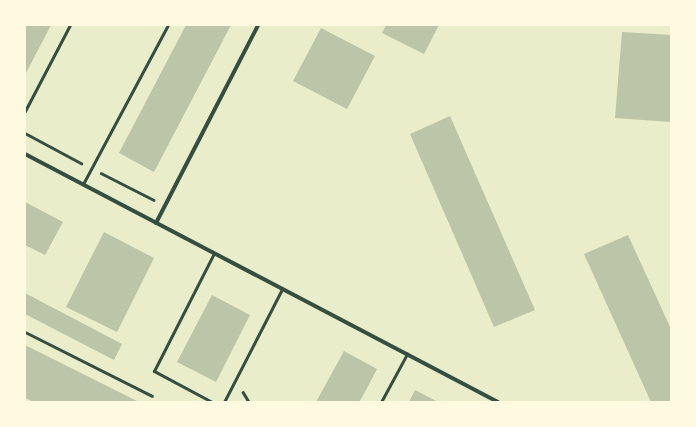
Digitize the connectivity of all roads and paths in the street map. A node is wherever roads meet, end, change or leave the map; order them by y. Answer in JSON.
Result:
{"nodes":[{"id":1,"x":70,"y":25,"type":"edge"},
{"id":2,"x":168,"y":25,"type":"edge"},
{"id":3,"x":258,"y":25,"type":"edge"},
{"id":4,"x":25,"y":110,"type":"edge"},
{"id":5,"x":25,"y":154,"type":"edge"},
{"id":6,"x":82,"y":184,"type":"junction"},
{"id":7,"x":156,"y":223,"type":"junction"},
{"id":8,"x":214,"y":253,"type":"junction"},
{"id":9,"x":282,"y":289,"type":"junction"},
{"id":10,"x":25,"y":332,"type":"edge"},
{"id":11,"x":407,"y":354,"type":"junction"},
{"id":12,"x":152,"y":396,"type":"dead end"},
{"id":13,"x":212,"y":402,"type":"edge"},
{"id":14,"x":224,"y":402,"type":"edge"},
{"id":15,"x":381,"y":402,"type":"edge"},
{"id":16,"x":498,"y":402,"type":"edge"}],
"edges":[{"from":1,"to":4,"type":"lane"},
{"from":2,"to":6,"type":"lane"},
{"from":3,"to":7,"type":"street"},
{"from":5,"to":6,"type":"street"},
{"from":6,"to":7,"type":"street"},
{"from":7,"to":8,"type":"street"},
{"from":8,"to":9,"type":"street"},
{"from":8,"to":13,"type":"lane"},
{"from":9,"to":11,"type":"street"},
{"from":9,"to":14,"type":"lane"},
{"from":10,"to":12,"type":"lane"},
{"from":11,"to":15,"type":"lane"},
{"from":11,"to":16,"type":"street"}]}
